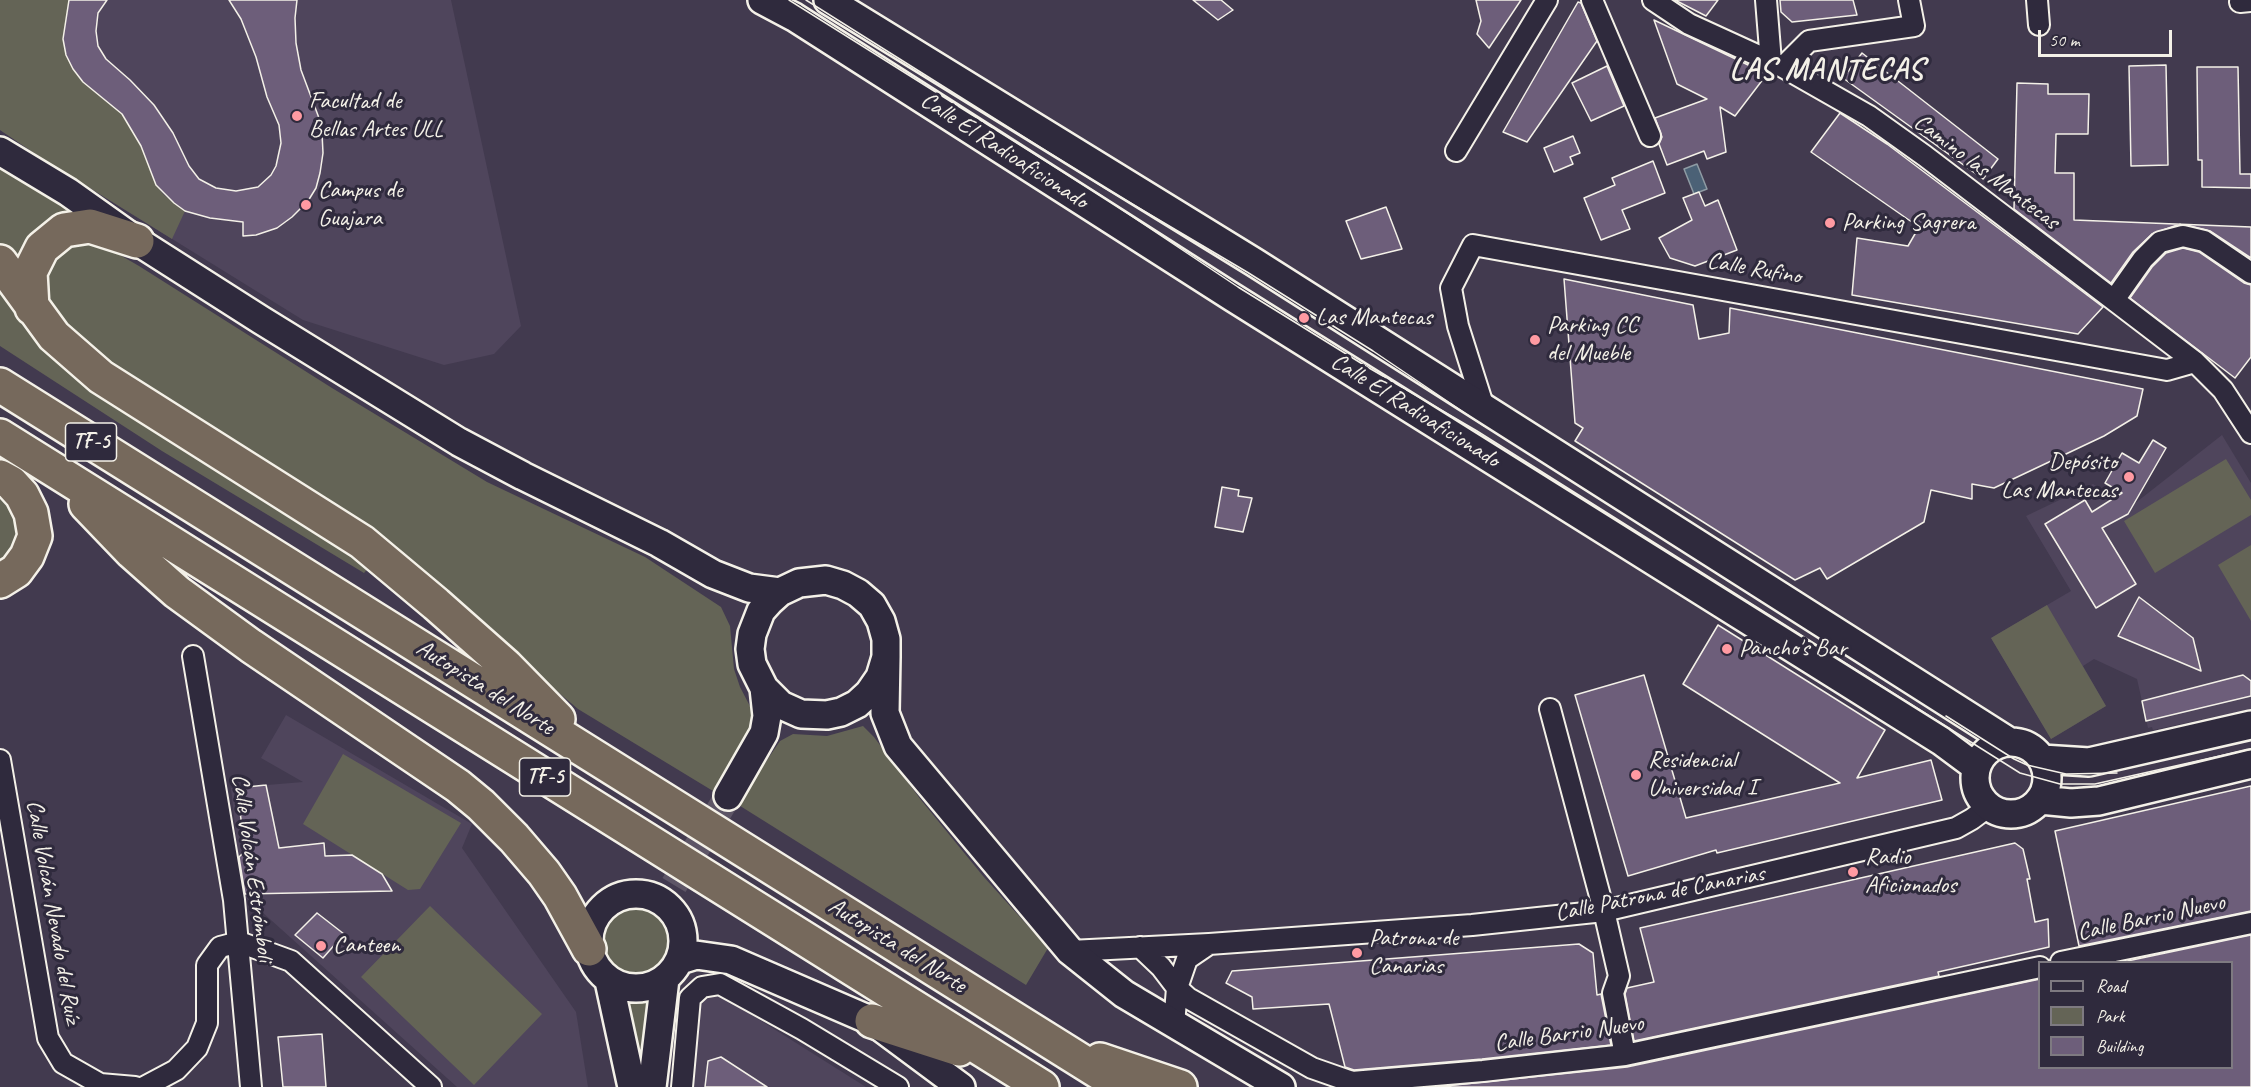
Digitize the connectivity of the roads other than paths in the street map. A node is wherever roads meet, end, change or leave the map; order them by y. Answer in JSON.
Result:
{"nodes":[{"id":1,"x":762,"y":0,"type":"edge"},
{"id":2,"x":828,"y":0,"type":"edge"},
{"id":3,"x":1547,"y":0,"type":"edge"},
{"id":4,"x":1592,"y":0,"type":"edge"},
{"id":5,"x":1653,"y":0,"type":"edge"},
{"id":6,"x":1766,"y":0,"type":"edge"},
{"id":7,"x":1909,"y":0,"type":"edge"},
{"id":8,"x":2037,"y":0,"type":"edge"},
{"id":9,"x":2039,"y":25,"type":"dead end"},
{"id":10,"x":1777,"y":64,"type":"junction"},
{"id":11,"x":1650,"y":136,"type":"dead end"},
{"id":12,"x":0,"y":151,"type":"edge"},
{"id":13,"x":1456,"y":151,"type":"dead end"},
{"id":14,"x":137,"y":241,"type":"junction"},
{"id":15,"x":0,"y":262,"type":"edge"},
{"id":16,"x":2251,"y":273,"type":"edge"},
{"id":17,"x":2114,"y":300,"type":"junction"},
{"id":18,"x":32,"y":308,"type":"junction"},
{"id":19,"x":2194,"y":362,"type":"junction"},
{"id":20,"x":0,"y":385,"type":"edge"},
{"id":21,"x":1484,"y":408,"type":"junction"},
{"id":22,"x":2251,"y":433,"type":"edge"},
{"id":23,"x":0,"y":436,"type":"edge"},
{"id":24,"x":49,"y":466,"type":"junction"},
{"id":25,"x":0,"y":477,"type":"edge"},
{"id":26,"x":713,"y":574,"type":"junction"},
{"id":27,"x":0,"y":581,"type":"edge"},
{"id":28,"x":780,"y":592,"type":"junction"},
{"id":29,"x":752,"y":634,"type":"junction"},
{"id":30,"x":193,"y":656,"type":"dead end"},
{"id":31,"x":886,"y":657,"type":"junction"},
{"id":32,"x":764,"y":688,"type":"junction"},
{"id":33,"x":1550,"y":709,"type":"dead end"},
{"id":34,"x":801,"y":714,"type":"junction"},
{"id":35,"x":2251,"y":725,"type":"edge"},
{"id":36,"x":764,"y":733,"type":"junction"},
{"id":37,"x":2008,"y":741,"type":"junction"},
{"id":38,"x":594,"y":756,"type":"junction"},
{"id":39,"x":2043,"y":759,"type":"junction"},
{"id":40,"x":0,"y":760,"type":"edge"},
{"id":41,"x":2251,"y":764,"type":"edge"},
{"id":42,"x":1976,"y":767,"type":"junction"},
{"id":43,"x":729,"y":796,"type":"tunnel mouth"},
{"id":44,"x":2040,"y":800,"type":"junction"},
{"id":45,"x":1988,"y":807,"type":"junction"},
{"id":46,"x":7,"y":840,"type":"edge"},
{"id":47,"x":1604,"y":911,"type":"junction"},
{"id":48,"x":2251,"y":923,"type":"edge"},
{"id":49,"x":239,"y":942,"type":"junction"},
{"id":50,"x":1209,"y":944,"type":"junction"},
{"id":51,"x":1140,"y":947,"type":"junction"},
{"id":52,"x":589,"y":949,"type":"junction"},
{"id":53,"x":1070,"y":951,"type":"junction"},
{"id":54,"x":2070,"y":961,"type":"edge"},
{"id":55,"x":2038,"y":967,"type":"edge"},
{"id":56,"x":672,"y":969,"type":"junction"},
{"id":57,"x":609,"y":981,"type":"junction"},
{"id":58,"x":1177,"y":988,"type":"junction"},
{"id":59,"x":872,"y":1021,"type":"junction"},
{"id":60,"x":1174,"y":1025,"type":"junction"},
{"id":61,"x":1055,"y":1045,"type":"junction"},
{"id":62,"x":1625,"y":1054,"type":"junction"},
{"id":63,"x":1007,"y":1065,"type":"junction"},
{"id":64,"x":135,"y":1087,"type":"edge"},
{"id":65,"x":144,"y":1087,"type":"edge"},
{"id":66,"x":251,"y":1087,"type":"edge"},
{"id":67,"x":431,"y":1087,"type":"edge"},
{"id":68,"x":632,"y":1087,"type":"edge"},
{"id":69,"x":652,"y":1087,"type":"edge"},
{"id":70,"x":682,"y":1087,"type":"edge"},
{"id":71,"x":898,"y":1087,"type":"edge"},
{"id":72,"x":961,"y":1087,"type":"edge"},
{"id":73,"x":1042,"y":1087,"type":"edge"},
{"id":74,"x":1123,"y":1087,"type":"edge"},
{"id":75,"x":1180,"y":1087,"type":"edge"},
{"id":76,"x":1281,"y":1087,"type":"edge"}],
"edges":[{"from":1,"to":42,"type":"street","name":"Calle El Radioaficionado"},
{"from":2,"to":21,"type":"street","name":"Calle El Radioaficionado"},
{"from":3,"to":13,"type":"street"},
{"from":4,"to":11,"type":"street"},
{"from":5,"to":10,"type":"street","name":"Camino las Mantecas"},
{"from":6,"to":10,"type":"street"},
{"from":7,"to":10,"type":"street"},
{"from":8,"to":9,"type":"street"},
{"from":10,"to":17,"type":"street","name":"Camino las Mantecas"},
{"from":12,"to":14,"type":"street"},
{"from":14,"to":18,"type":"highway"},
{"from":14,"to":26,"type":"street"},
{"from":15,"to":18,"type":"highway"},
{"from":16,"to":17,"type":"street"},
{"from":17,"to":19,"type":"street","name":"Camino las Mantecas"},
{"from":18,"to":38,"type":"highway"},
{"from":19,"to":21,"type":"street","name":"Calle Rufino"},
{"from":19,"to":22,"type":"street","name":"Camino las Mantecas"},
{"from":20,"to":38,"type":"highway","name":"Autopista del Norte","number":"TF-5"},
{"from":21,"to":37,"type":"street","name":"Calle El Radioaficionado"},
{"from":23,"to":24,"type":"highway","name":"Autopista del Norte","number":"TF-5"},
{"from":24,"to":52,"type":"highway"},
{"from":24,"to":63,"type":"highway","name":"Autopista del Norte","number":"TF-5"},
{"from":25,"to":27,"type":"highway"},
{"from":26,"to":28,"type":"street"},
{"from":26,"to":29,"type":"street"},
{"from":28,"to":29,"type":"street"},
{"from":28,"to":31,"type":"street"},
{"from":29,"to":32,"type":"street"},
{"from":30,"to":49,"type":"street","name":"Calle Volcán Estrómboli"},
{"from":31,"to":34,"type":"street"},
{"from":31,"to":53,"type":"street"},
{"from":32,"to":34,"type":"street"},
{"from":32,"to":36,"type":"street"},
{"from":33,"to":47,"type":"street"},
{"from":34,"to":36,"type":"street"},
{"from":35,"to":39,"type":"street"},
{"from":36,"to":43,"type":"street"},
{"from":37,"to":39,"type":"street"},
{"from":37,"to":42,"type":"street"},
{"from":38,"to":61,"type":"highway","name":"Autopista del Norte","number":"TF-5"},
{"from":39,"to":44,"type":"street"},
{"from":40,"to":46,"type":"street","name":"Calle Volcán Nevado del Ruíz"},
{"from":41,"to":44,"type":"street"},
{"from":42,"to":45,"type":"street"},
{"from":44,"to":45,"type":"street"},
{"from":45,"to":47,"type":"street","name":"Calle Patrona de Canarias"},
{"from":46,"to":64,"type":"street","name":"Calle Volcán Nevado del Ruíz"},
{"from":47,"to":50,"type":"street","name":"Calle Patrona de Canarias"},
{"from":47,"to":62,"type":"street"},
{"from":48,"to":54,"type":"street","name":"Calle Barrio Nuevo"},
{"from":49,"to":65,"type":"street"},
{"from":49,"to":66,"type":"street","name":"Calle Volcán Estrómboli"},
{"from":49,"to":67,"type":"street"},
{"from":50,"to":51,"type":"street","name":"Calle Patrona de Canarias"},
{"from":50,"to":58,"type":"street"},
{"from":51,"to":53,"type":"street","name":"Calle Patrona de Canarias"},
{"from":51,"to":58,"type":"street","name":"Calle Barrio Nuevo"},
{"from":52,"to":56,"type":"street"},
{"from":52,"to":57,"type":"street"},
{"from":53,"to":60,"type":"street"},
{"from":55,"to":62,"type":"street","name":"Calle Barrio Nuevo"},
{"from":56,"to":57,"type":"street"},
{"from":56,"to":59,"type":"street"},
{"from":56,"to":69,"type":"street"},
{"from":57,"to":68,"type":"street"},
{"from":58,"to":60,"type":"street"},
{"from":58,"to":62,"type":"street","name":"Calle Barrio Nuevo"},
{"from":59,"to":63,"type":"highway"},
{"from":59,"to":72,"type":"street"},
{"from":60,"to":76,"type":"street"},
{"from":61,"to":74,"type":"highway","name":"Autopista del Norte","number":"TF-5"},
{"from":61,"to":75,"type":"highway"},
{"from":63,"to":73,"type":"highway","name":"Autopista del Norte","number":"TF-5"},
{"from":70,"to":71,"type":"street"}]}
